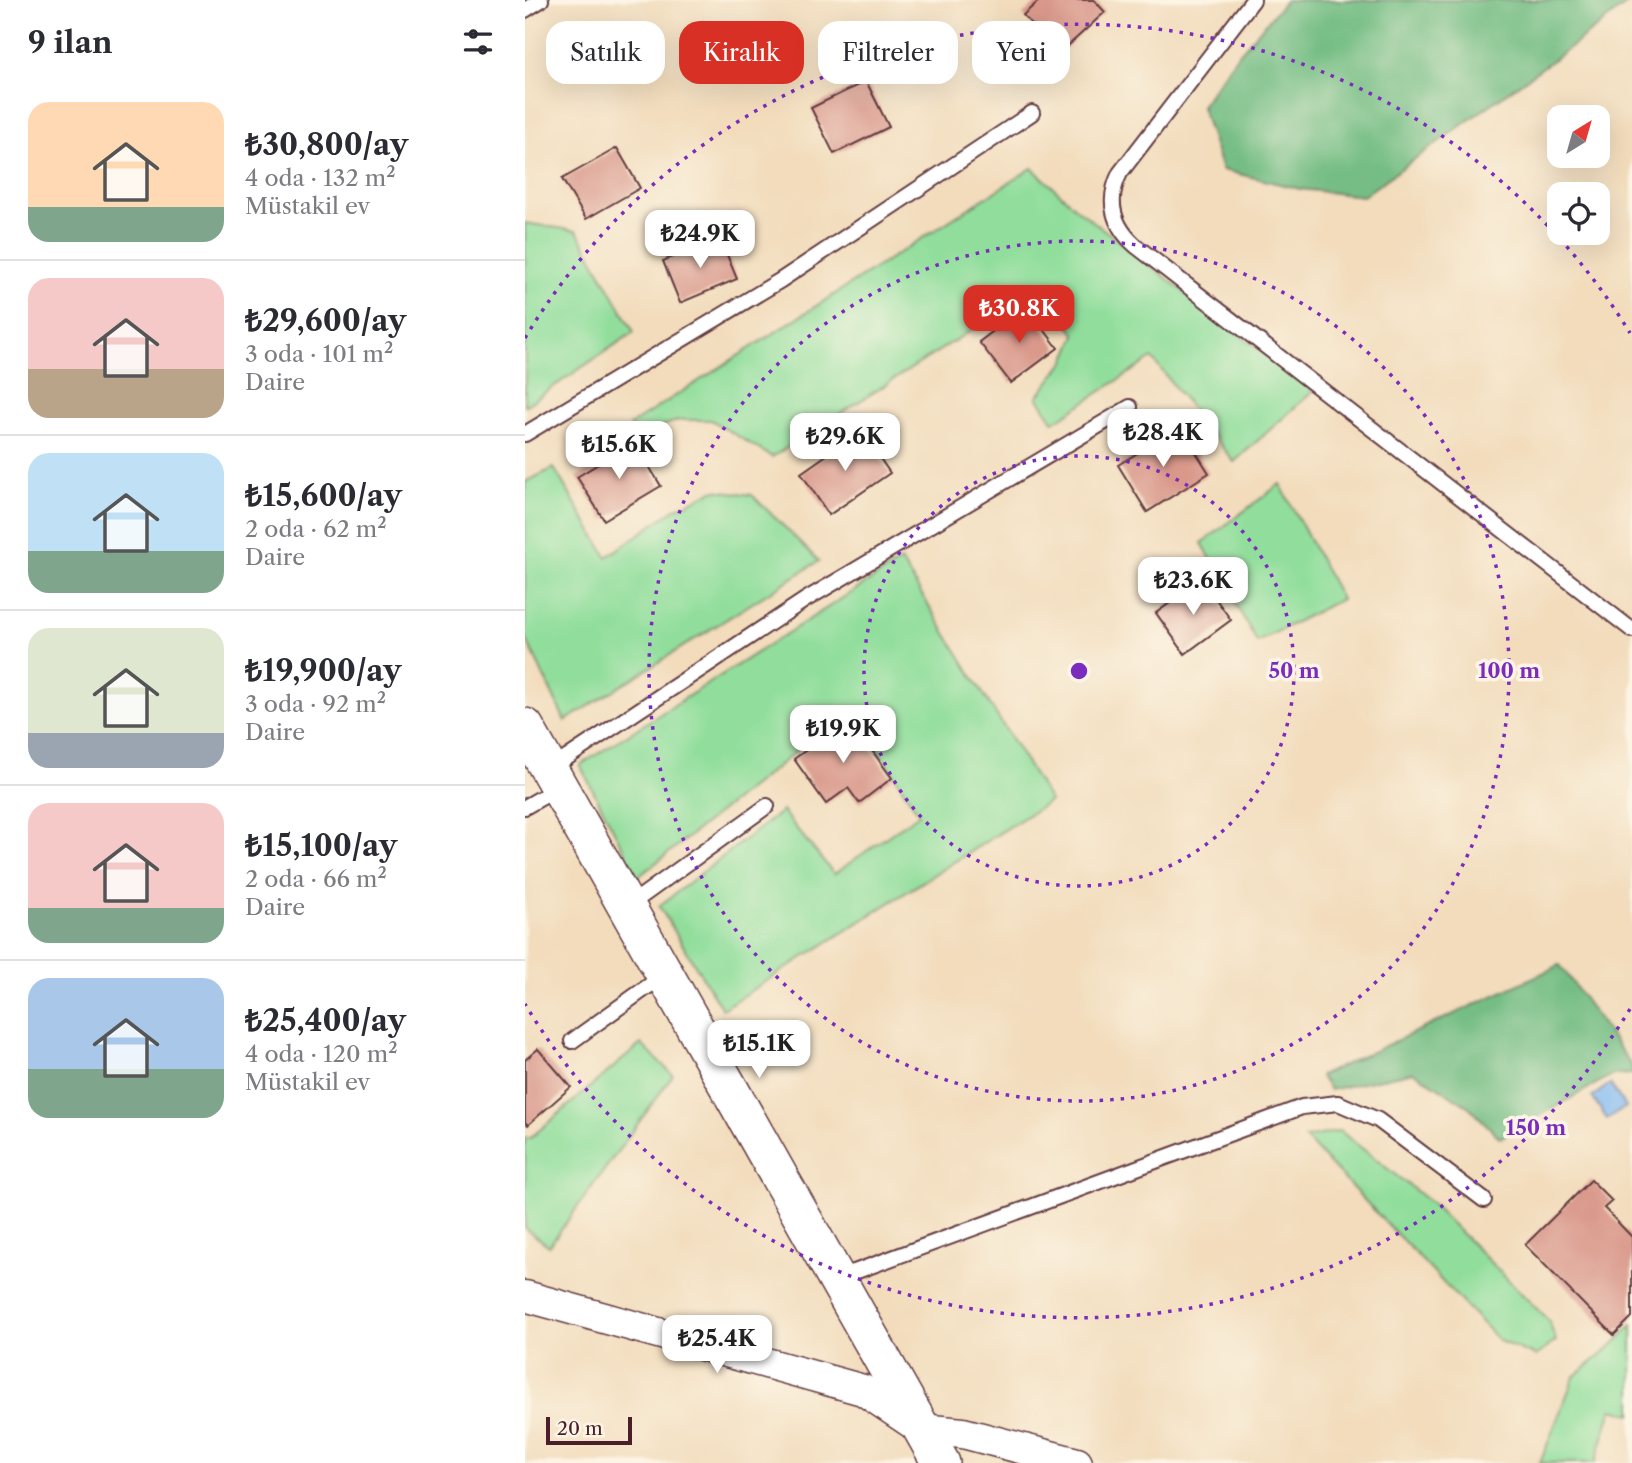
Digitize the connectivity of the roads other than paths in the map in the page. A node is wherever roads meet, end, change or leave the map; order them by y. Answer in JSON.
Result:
{"nodes":[{"id":1,"x":541,"y":0,"type":"edge"},
{"id":2,"x":1253,"y":0,"type":"edge"},
{"id":3,"x":525,"y":10,"type":"edge"},
{"id":4,"x":1032,"y":113,"type":"dead end"},
{"id":5,"x":1130,"y":407,"type":"dead end"},
{"id":6,"x":525,"y":434,"type":"edge"},
{"id":7,"x":1632,"y":629,"type":"edge"},
{"id":8,"x":525,"y":727,"type":"edge"},
{"id":9,"x":554,"y":779,"type":"junction"},
{"id":10,"x":767,"y":806,"type":"dead end"},
{"id":11,"x":525,"y":807,"type":"edge"},
{"id":12,"x":627,"y":907,"type":"junction"},
{"id":13,"x":665,"y":974,"type":"junction"},
{"id":14,"x":572,"y":1041,"type":"dead end"},
{"id":15,"x":1484,"y":1200,"type":"dead end"},
{"id":16,"x":838,"y":1278,"type":"junction"},
{"id":17,"x":525,"y":1296,"type":"edge"},
{"id":18,"x":921,"y":1429,"type":"junction"},
{"id":19,"x":941,"y":1463,"type":"edge"},
{"id":20,"x":1077,"y":1463,"type":"edge"}],
"edges":[{"from":1,"to":3,"type":"lane"},
{"from":2,"to":7,"type":"lane"},
{"from":4,"to":6,"type":"lane"},
{"from":5,"to":9,"type":"lane"},
{"from":8,"to":9,"type":"street"},
{"from":9,"to":11,"type":"lane"},
{"from":9,"to":12,"type":"street"},
{"from":10,"to":12,"type":"lane"},
{"from":12,"to":13,"type":"street"},
{"from":13,"to":14,"type":"lane"},
{"from":13,"to":16,"type":"street"},
{"from":15,"to":16,"type":"lane"},
{"from":16,"to":18,"type":"street"},
{"from":17,"to":18,"type":"street"},
{"from":18,"to":19,"type":"street"},
{"from":18,"to":20,"type":"street"}]}
